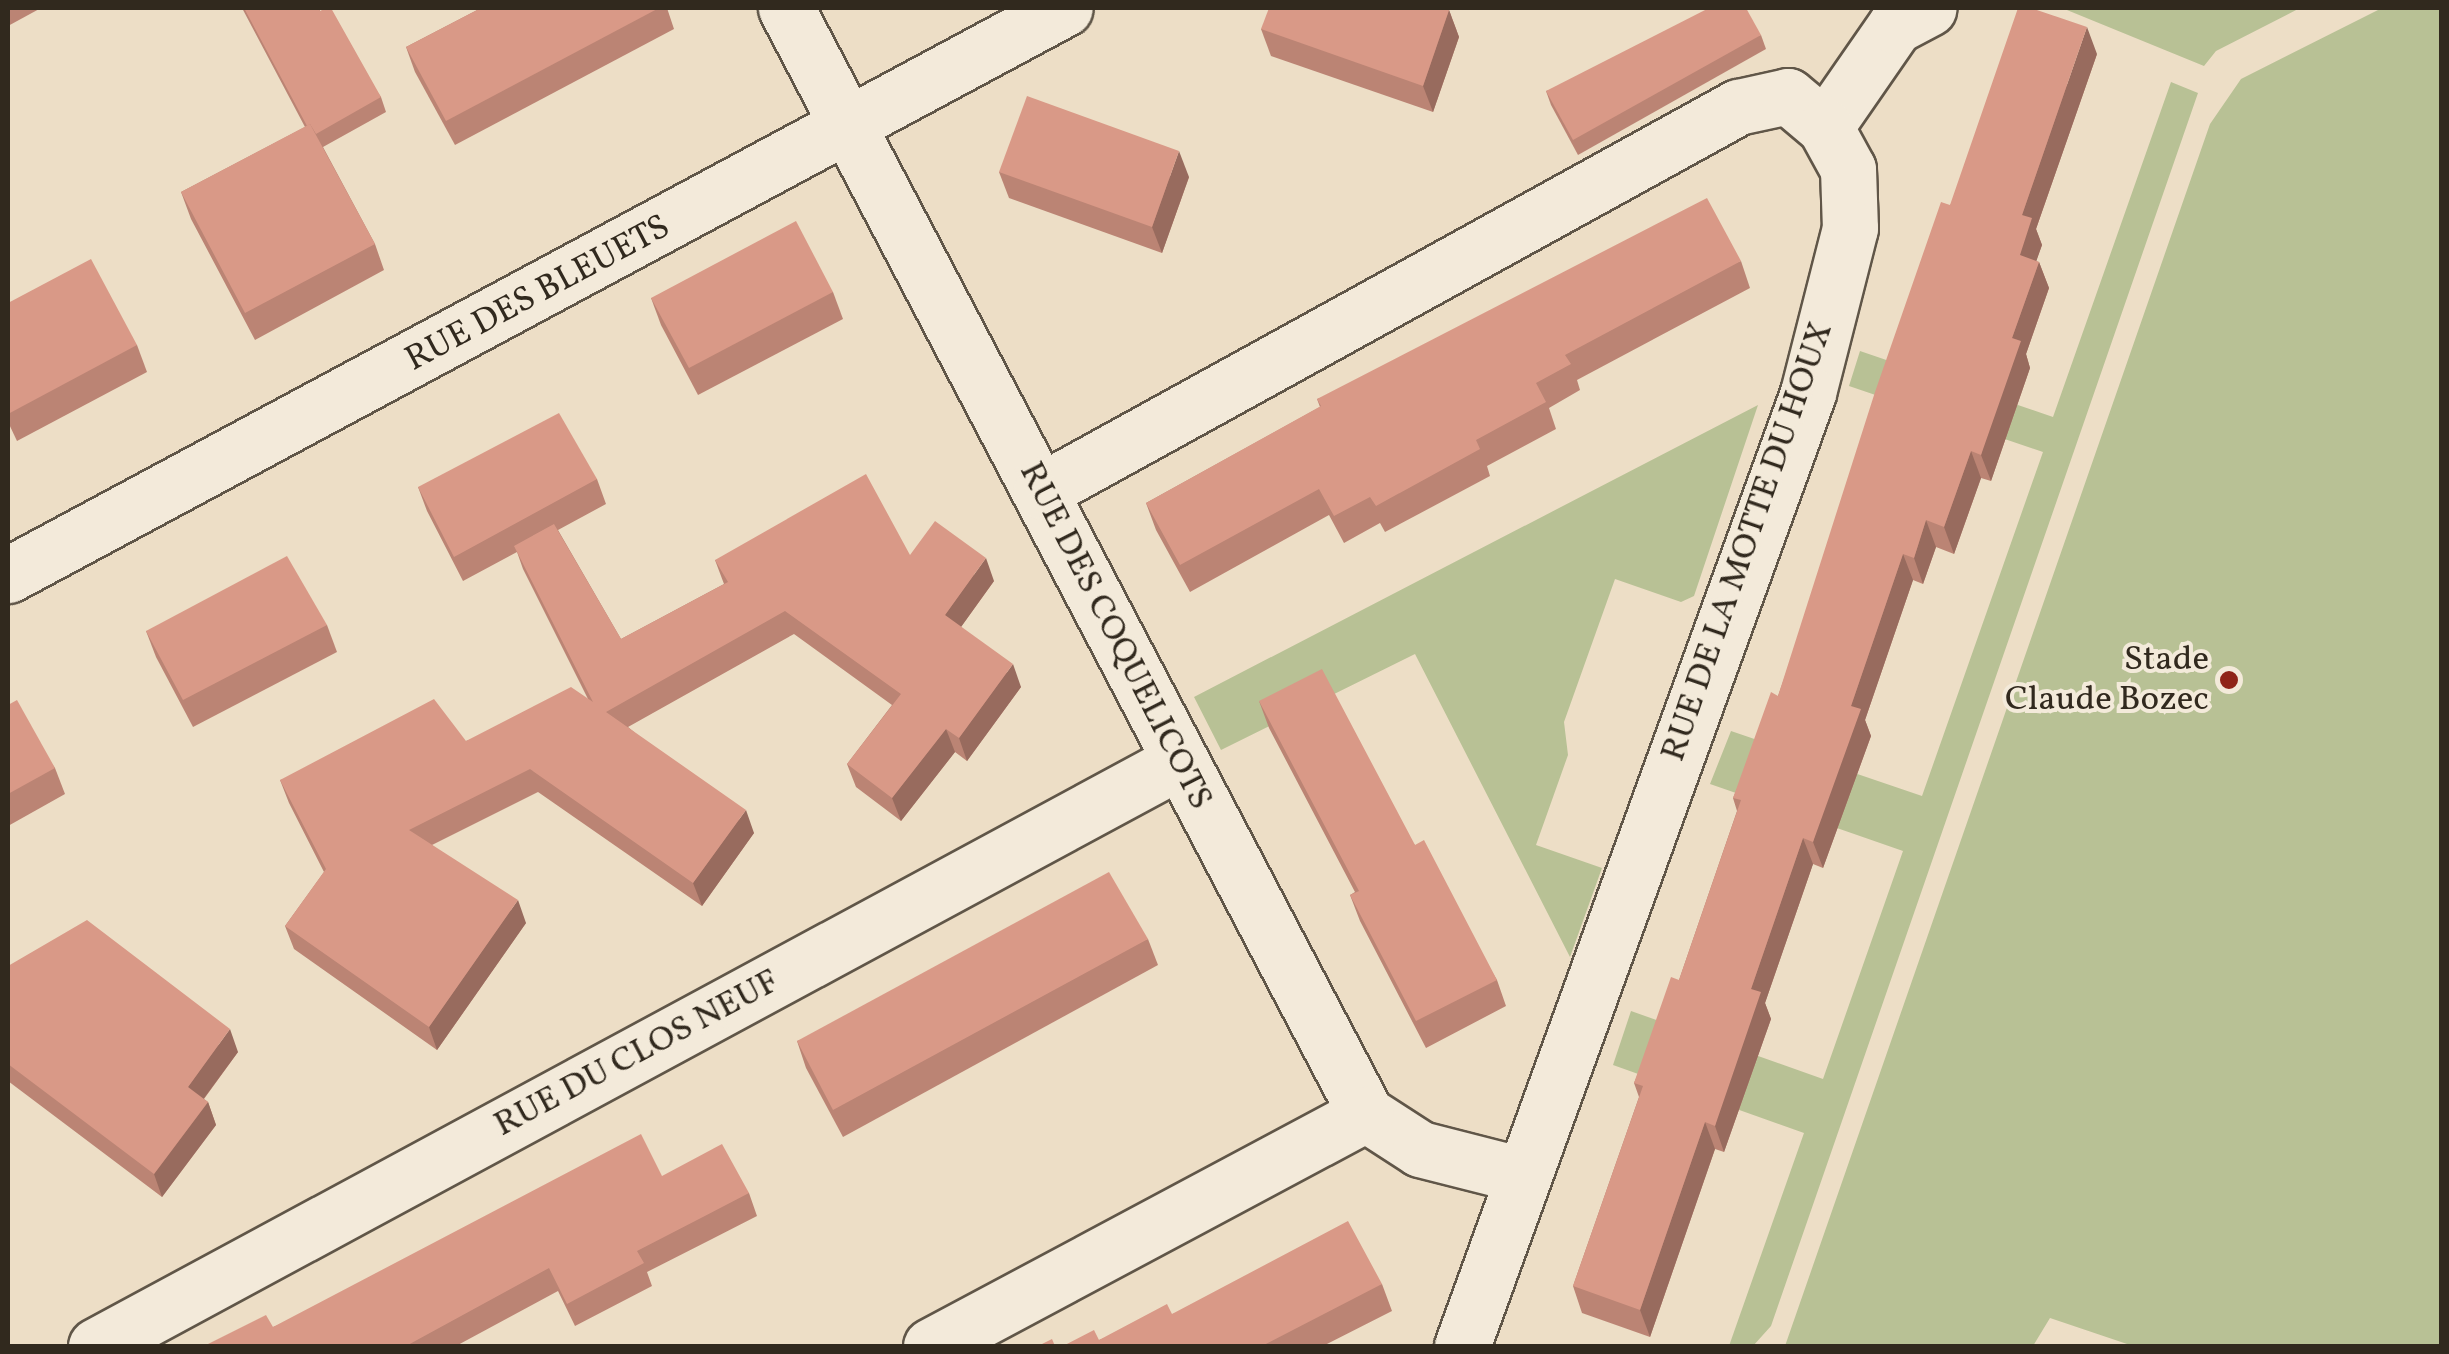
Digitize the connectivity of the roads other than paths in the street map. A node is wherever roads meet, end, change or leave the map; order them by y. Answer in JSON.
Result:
{"nodes":[{"id":1,"x":786,"y":8,"type":"edge"},
{"id":2,"x":1065,"y":8,"type":"edge"},
{"id":3,"x":1929,"y":8,"type":"edge"},
{"id":4,"x":849,"y":127,"type":"junction"},
{"id":5,"x":1825,"y":127,"type":"junction"},
{"id":6,"x":1041,"y":492,"type":"junction"},
{"id":7,"x":8,"y":575,"type":"edge"},
{"id":8,"x":1178,"y":762,"type":"junction"},
{"id":9,"x":1366,"y":1114,"type":"junction"},
{"id":10,"x":1522,"y":1175,"type":"junction"},
{"id":11,"x":96,"y":1346,"type":"edge"},
{"id":12,"x":931,"y":1346,"type":"edge"},
{"id":13,"x":1462,"y":1346,"type":"edge"}],
"edges":[{"from":1,"to":4,"type":"street","name":"RUE DES COQUELICOTS"},
{"from":2,"to":4,"type":"street","name":"RUE DES BLEUETS"},
{"from":3,"to":5,"type":"street"},
{"from":4,"to":6,"type":"street","name":"RUE DES COQUELICOTS"},
{"from":4,"to":7,"type":"street","name":"RUE DES BLEUETS"},
{"from":5,"to":6,"type":"street","name":"RUE DE LA MOTTE DU HOUX"},
{"from":5,"to":10,"type":"street","name":"RUE DE LA MOTTE DU HOUX"},
{"from":6,"to":8,"type":"street","name":"RUE DES COQUELICOTS"},
{"from":8,"to":9,"type":"street","name":"RUE DES COQUELICOTS"},
{"from":8,"to":11,"type":"street","name":"RUE DU CLOS NEUF"},
{"from":9,"to":10,"type":"street","name":"RUE DES COQUELICOTS"},
{"from":9,"to":12,"type":"street"},
{"from":10,"to":13,"type":"street","name":"RUE DE LA MOTTE DU HOUX"}]}
